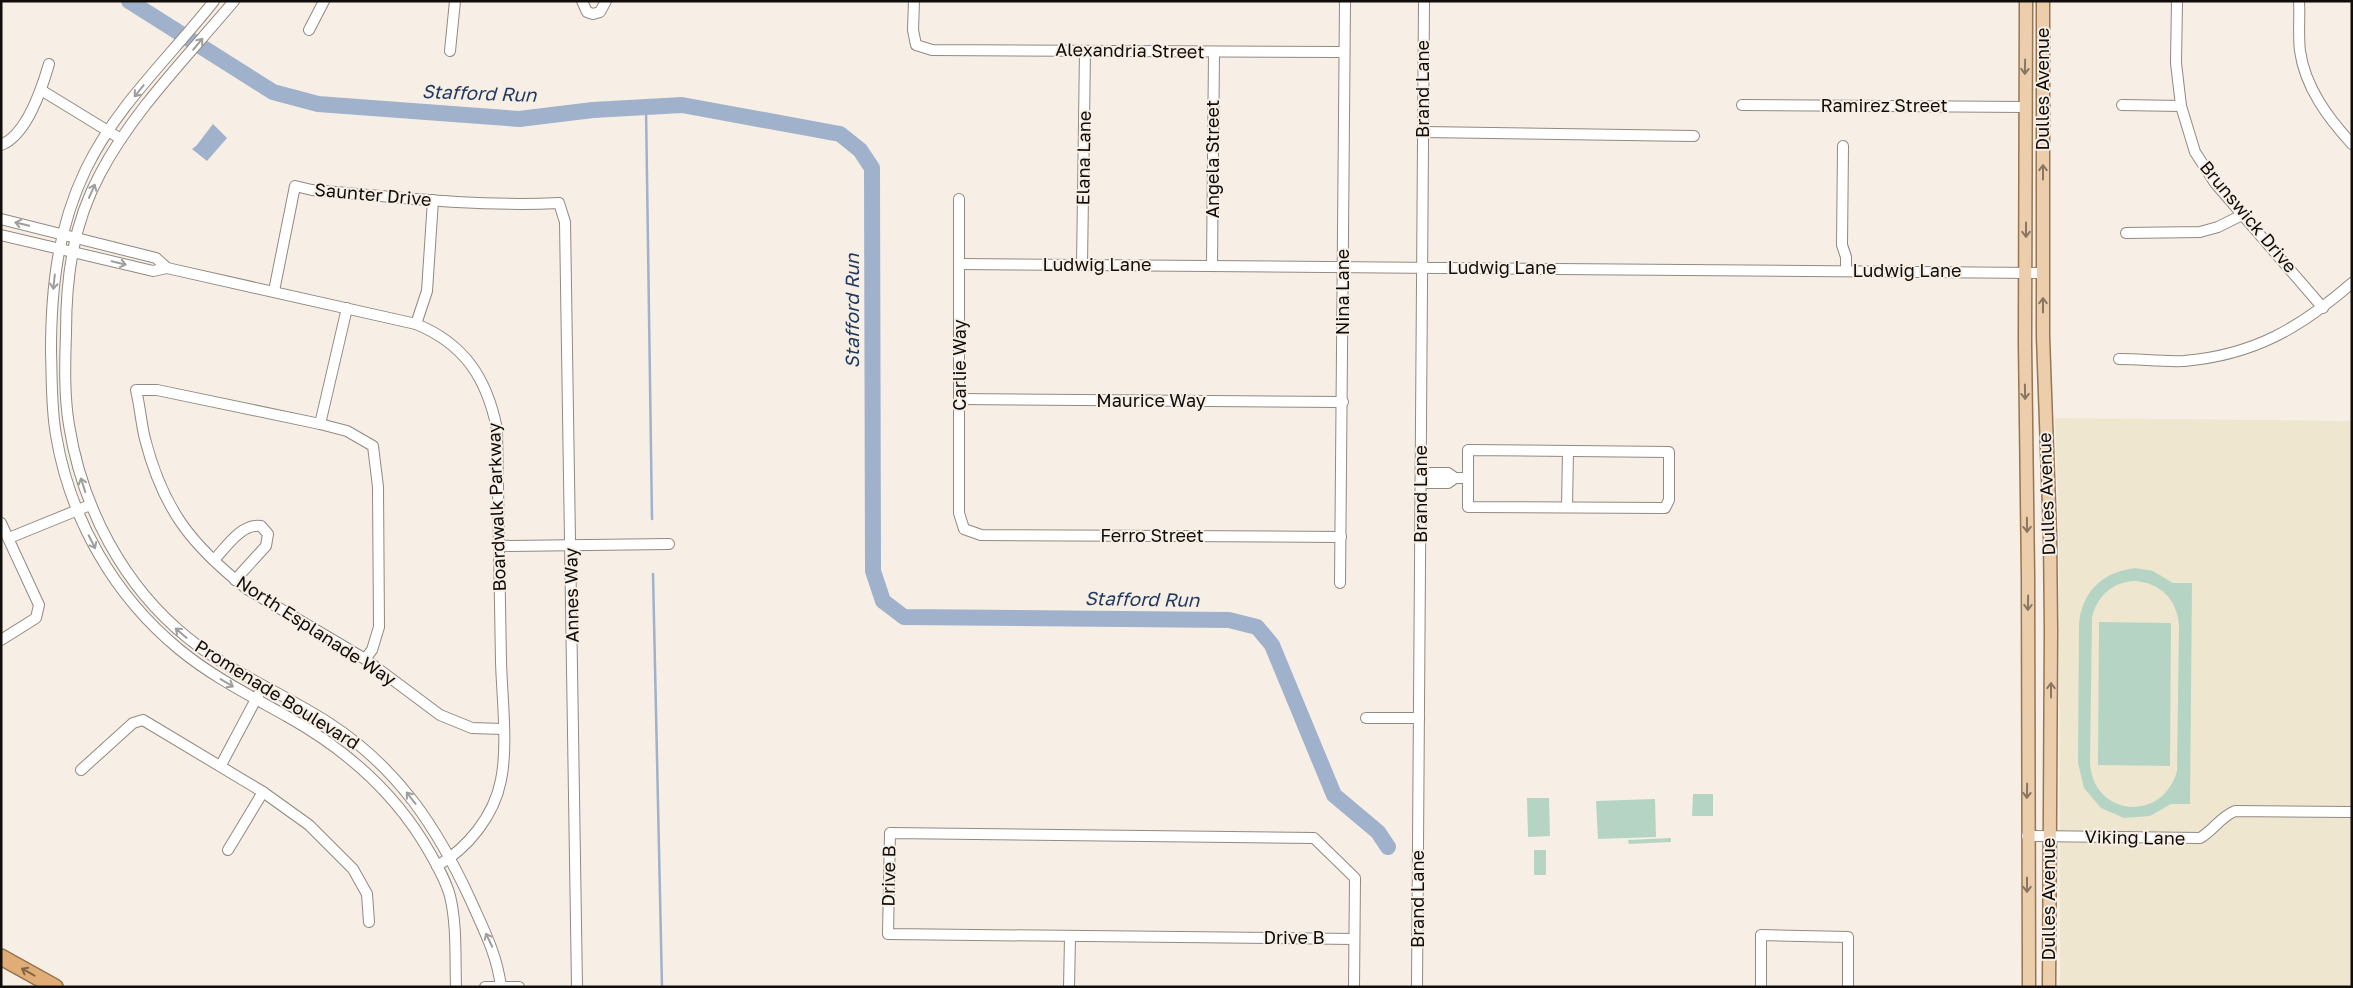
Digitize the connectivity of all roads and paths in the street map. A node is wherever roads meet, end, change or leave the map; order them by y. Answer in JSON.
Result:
{"nodes":[{"id":1,"x":214,"y":1,"type":"edge"},
{"id":2,"x":234,"y":1,"type":"edge"},
{"id":3,"x":324,"y":1,"type":"edge"},
{"id":4,"x":455,"y":1,"type":"edge"},
{"id":5,"x":582,"y":1,"type":"edge"},
{"id":6,"x":606,"y":1,"type":"edge"},
{"id":7,"x":914,"y":1,"type":"edge"},
{"id":8,"x":1345,"y":1,"type":"edge"},
{"id":9,"x":1424,"y":1,"type":"edge"},
{"id":10,"x":2026,"y":1,"type":"edge"},
{"id":11,"x":2043,"y":1,"type":"edge"},
{"id":12,"x":2177,"y":1,"type":"edge"},
{"id":13,"x":2300,"y":1,"type":"edge"},
{"id":14,"x":309,"y":30,"type":"dead end"},
{"id":15,"x":2026,"y":36,"type":"junction"},
{"id":16,"x":2042,"y":36,"type":"junction"},
{"id":17,"x":450,"y":51,"type":"dead end"},
{"id":18,"x":1085,"y":51,"type":"junction"},
{"id":19,"x":1214,"y":52,"type":"junction"},
{"id":20,"x":1344,"y":52,"type":"junction"},
{"id":21,"x":49,"y":64,"type":"dead end"},
{"id":22,"x":42,"y":90,"type":"junction"},
{"id":23,"x":1742,"y":105,"type":"dead end"},
{"id":24,"x":2122,"y":105,"type":"dead end"},
{"id":25,"x":2181,"y":106,"type":"junction"},
{"id":26,"x":2025,"y":107,"type":"junction"},
{"id":27,"x":108,"y":131,"type":"junction"},
{"id":28,"x":1423,"y":132,"type":"junction"},
{"id":29,"x":1694,"y":136,"type":"dead end"},
{"id":30,"x":121,"y":139,"type":"junction"},
{"id":31,"x":2352,"y":144,"type":"edge"},
{"id":32,"x":1,"y":145,"type":"edge"},
{"id":33,"x":1843,"y":146,"type":"dead end"},
{"id":34,"x":959,"y":199,"type":"dead end"},
{"id":35,"x":433,"y":200,"type":"junction"},
{"id":36,"x":560,"y":203,"type":"joint"},
{"id":37,"x":2242,"y":215,"type":"junction"},
{"id":38,"x":1,"y":219,"type":"edge"},
{"id":39,"x":2126,"y":233,"type":"dead end"},
{"id":40,"x":62,"y":234,"type":"junction"},
{"id":41,"x":1,"y":235,"type":"edge"},
{"id":42,"x":76,"y":237,"type":"junction"},
{"id":43,"x":59,"y":249,"type":"junction"},
{"id":44,"x":72,"y":252,"type":"junction"},
{"id":45,"x":960,"y":264,"type":"junction"},
{"id":46,"x":1082,"y":265,"type":"junction"},
{"id":47,"x":1212,"y":266,"type":"junction"},
{"id":48,"x":168,"y":268,"type":"junction"},
{"id":49,"x":1344,"y":268,"type":"junction"},
{"id":50,"x":1422,"y":268,"type":"junction"},
{"id":51,"x":1846,"y":271,"type":"junction"},
{"id":52,"x":2026,"y":272,"type":"junction"},
{"id":53,"x":2043,"y":273,"type":"junction"},
{"id":54,"x":2352,"y":282,"type":"edge"},
{"id":55,"x":274,"y":291,"type":"junction"},
{"id":56,"x":347,"y":308,"type":"junction"},
{"id":57,"x":2323,"y":308,"type":"junction"},
{"id":58,"x":416,"y":324,"type":"junction"},
{"id":59,"x":2119,"y":359,"type":"dead end"},
{"id":60,"x":959,"y":399,"type":"junction"},
{"id":61,"x":1343,"y":402,"type":"junction"},
{"id":62,"x":320,"y":424,"type":"junction"},
{"id":63,"x":1568,"y":451,"type":"junction"},
{"id":64,"x":1421,"y":478,"type":"junction"},
{"id":65,"x":1468,"y":478,"type":"junction"},
{"id":66,"x":90,"y":505,"type":"junction"},
{"id":67,"x":1568,"y":507,"type":"junction"},
{"id":68,"x":76,"y":511,"type":"junction"},
{"id":69,"x":1,"y":523,"type":"edge"},
{"id":70,"x":964,"y":529,"type":"joint"},
{"id":71,"x":1341,"y":537,"type":"junction"},
{"id":72,"x":9,"y":538,"type":"junction"},
{"id":73,"x":669,"y":544,"type":"dead end"},
{"id":74,"x":499,"y":546,"type":"junction"},
{"id":75,"x":572,"y":546,"type":"junction"},
{"id":76,"x":214,"y":560,"type":"junction"},
{"id":77,"x":235,"y":580,"type":"junction"},
{"id":78,"x":1340,"y":584,"type":"dead end"},
{"id":79,"x":1,"y":640,"type":"edge"},
{"id":80,"x":365,"y":659,"type":"junction"},
{"id":81,"x":263,"y":686,"type":"junction"},
{"id":82,"x":256,"y":699,"type":"junction"},
{"id":83,"x":1366,"y":718,"type":"dead end"},
{"id":84,"x":1419,"y":718,"type":"junction"},
{"id":85,"x":503,"y":729,"type":"junction"},
{"id":86,"x":220,"y":765,"type":"junction"},
{"id":87,"x":81,"y":770,"type":"dead end"},
{"id":88,"x":263,"y":792,"type":"junction"},
{"id":89,"x":2352,"y":812,"type":"edge"},
{"id":90,"x":2027,"y":836,"type":"junction"},
{"id":91,"x":2050,"y":837,"type":"junction"},
{"id":92,"x":228,"y":850,"type":"dead end"},
{"id":93,"x":451,"y":858,"type":"junction"},
{"id":94,"x":437,"y":866,"type":"junction"},
{"id":95,"x":369,"y":922,"type":"dead end"},
{"id":96,"x":1070,"y":938,"type":"junction"},
{"id":97,"x":1354,"y":939,"type":"junction"},
{"id":98,"x":1,"y":957,"type":"edge"},
{"id":99,"x":501,"y":986,"type":"edge"},
{"id":100,"x":55,"y":987,"type":"edge"},
{"id":101,"x":456,"y":987,"type":"edge"},
{"id":102,"x":485,"y":987,"type":"edge"},
{"id":103,"x":519,"y":987,"type":"edge"},
{"id":104,"x":577,"y":987,"type":"edge"},
{"id":105,"x":1069,"y":987,"type":"edge"},
{"id":106,"x":1354,"y":987,"type":"edge"},
{"id":107,"x":1417,"y":987,"type":"edge"},
{"id":108,"x":1761,"y":987,"type":"edge"},
{"id":109,"x":1848,"y":987,"type":"edge"},
{"id":110,"x":2029,"y":987,"type":"edge"},
{"id":111,"x":2049,"y":987,"type":"edge"}],
"edges":[{"from":1,"to":27,"type":"street","name":"Promenade Boulevard","one_way":true},
{"from":30,"to":2,"type":"street","name":"Promenade Boulevard","one_way":true},
{"from":3,"to":14,"type":"street"},
{"from":4,"to":17,"type":"street"},
{"from":5,"to":6,"type":"street"},
{"from":7,"to":18,"type":"street","name":"Alexandria Street"},
{"from":8,"to":20,"type":"street","name":"Nina Lane"},
{"from":9,"to":28,"type":"street","name":"Brand Lane"},
{"from":10,"to":15,"type":"main road","name":"Dulles Avenue"},
{"from":11,"to":16,"type":"main road","name":"Dulles Avenue"},
{"from":12,"to":25,"type":"street","name":"Brunswick Drive"},
{"from":13,"to":31,"type":"street"},
{"from":15,"to":16,"type":"main road"},
{"from":15,"to":26,"type":"main road","name":"Dulles Avenue","one_way":true},
{"from":53,"to":16,"type":"main road","name":"Dulles Avenue","one_way":true},
{"from":18,"to":19,"type":"street","name":"Alexandria Street"},
{"from":18,"to":46,"type":"street","name":"Elana Lane"},
{"from":19,"to":20,"type":"street","name":"Alexandria Street"},
{"from":19,"to":47,"type":"street","name":"Angela Street"},
{"from":20,"to":49,"type":"street","name":"Nina Lane"},
{"from":21,"to":22,"type":"street"},
{"from":22,"to":27,"type":"street"},
{"from":22,"to":32,"type":"street"},
{"from":23,"to":26,"type":"street","name":"Ramirez Street"},
{"from":24,"to":25,"type":"street"},
{"from":25,"to":37,"type":"street","name":"Brunswick Drive"},
{"from":26,"to":52,"type":"main road","name":"Dulles Avenue","one_way":true},
{"from":27,"to":30,"type":"street"},
{"from":27,"to":40,"type":"street","name":"Promenade Boulevard"},
{"from":28,"to":29,"type":"street"},
{"from":28,"to":50,"type":"street","name":"Brand Lane"},
{"from":42,"to":30,"type":"street","name":"Promenade Boulevard","one_way":true},
{"from":33,"to":51,"type":"street"},
{"from":34,"to":45,"type":"street","name":"Carlie Way"},
{"from":35,"to":36,"type":"street","name":"Saunter Drive"},
{"from":35,"to":55,"type":"street","name":"Saunter Drive"},
{"from":35,"to":58,"type":"street"},
{"from":36,"to":75,"type":"street","name":"Annes Way"},
{"from":37,"to":39,"type":"street"},
{"from":37,"to":57,"type":"street","name":"Brunswick Drive"},
{"from":40,"to":38,"type":"street","name":"Boardwalk Parkway","one_way":true},
{"from":40,"to":42,"type":"street","name":"Boardwalk Parkway"},
{"from":40,"to":43,"type":"street","name":"Promenade Boulevard"},
{"from":41,"to":43,"type":"street","name":"Boardwalk Parkway"},
{"from":42,"to":44,"type":"street","name":"Promenade Boulevard"},
{"from":42,"to":48,"type":"street","name":"Boardwalk Parkway"},
{"from":43,"to":44,"type":"street","name":"Boardwalk Parkway"},
{"from":43,"to":68,"type":"street","name":"Promenade Boulevard","one_way":true},
{"from":44,"to":48,"type":"street","name":"Boardwalk Parkway","one_way":true},
{"from":66,"to":44,"type":"street","name":"Promenade Boulevard","one_way":true},
{"from":45,"to":46,"type":"street","name":"Ludwig Lane"},
{"from":45,"to":60,"type":"street","name":"Carlie Way"},
{"from":46,"to":47,"type":"street","name":"Ludwig Lane"},
{"from":47,"to":49,"type":"street","name":"Ludwig Lane"},
{"from":48,"to":55,"type":"street","name":"Boardwalk Parkway"},
{"from":49,"to":50,"type":"street","name":"Ludwig Lane"},
{"from":49,"to":61,"type":"street","name":"Nina Lane"},
{"from":50,"to":51,"type":"street","name":"Ludwig Lane"},
{"from":50,"to":64,"type":"street","name":"Brand Lane"},
{"from":51,"to":52,"type":"street","name":"Ludwig Lane"},
{"from":52,"to":53,"type":"street","name":"Ludwig Lane"},
{"from":52,"to":90,"type":"main road","name":"Dulles Avenue","one_way":true},
{"from":91,"to":53,"type":"main road","name":"Dulles Avenue","one_way":true},
{"from":54,"to":57,"type":"street"},
{"from":55,"to":56,"type":"street","name":"Boardwalk Parkway"},
{"from":56,"to":58,"type":"street","name":"Boardwalk Parkway"},
{"from":56,"to":62,"type":"street"},
{"from":57,"to":59,"type":"street"},
{"from":58,"to":74,"type":"street","name":"Boardwalk Parkway"},
{"from":60,"to":61,"type":"street","name":"Maurice Way"},
{"from":60,"to":70,"type":"street","name":"Carlie Way"},
{"from":61,"to":71,"type":"street","name":"Nina Lane"},
{"from":62,"to":76,"type":"street","name":"North Esplanade Way"},
{"from":62,"to":80,"type":"street"},
{"from":63,"to":65,"type":"street"},
{"from":63,"to":67,"type":"street"},
{"from":63,"to":67,"type":"street"},
{"from":64,"to":65,"type":"street"},
{"from":64,"to":84,"type":"street","name":"Brand Lane"},
{"from":65,"to":67,"type":"street"},
{"from":66,"to":68,"type":"street"},
{"from":81,"to":66,"type":"street","name":"Promenade Boulevard","one_way":true},
{"from":68,"to":72,"type":"street"},
{"from":68,"to":82,"type":"street","name":"Promenade Boulevard","one_way":true},
{"from":69,"to":72,"type":"street"},
{"from":70,"to":71,"type":"street","name":"Ferro Street"},
{"from":71,"to":78,"type":"street","name":"Nina Lane"},
{"from":72,"to":79,"type":"street"},
{"from":73,"to":75,"type":"street"},
{"from":74,"to":75,"type":"street"},
{"from":74,"to":85,"type":"street","name":"Boardwalk Parkway"},
{"from":75,"to":104,"type":"street","name":"Annes Way"},
{"from":76,"to":77,"type":"street","name":"North Esplanade Way"},
{"from":76,"to":77,"type":"street"},
{"from":77,"to":80,"type":"street","name":"North Esplanade Way"},
{"from":80,"to":85,"type":"street","name":"North Esplanade Way"},
{"from":81,"to":82,"type":"street"},
{"from":93,"to":81,"type":"street","name":"Promenade Boulevard","one_way":true},
{"from":82,"to":86,"type":"street"},
{"from":82,"to":94,"type":"street","name":"Promenade Boulevard"},
{"from":83,"to":84,"type":"street"},
{"from":84,"to":107,"type":"street","name":"Brand Lane"},
{"from":85,"to":93,"type":"street","name":"Boardwalk Parkway"},
{"from":86,"to":87,"type":"street"},
{"from":86,"to":88,"type":"street"},
{"from":88,"to":92,"type":"street"},
{"from":88,"to":95,"type":"street"},
{"from":89,"to":91,"type":"street","name":"Viking Lane"},
{"from":90,"to":91,"type":"street","name":"Viking Lane"},
{"from":90,"to":110,"type":"main road","name":"Dulles Avenue","one_way":true},
{"from":91,"to":111,"type":"main road","name":"Dulles Avenue"},
{"from":93,"to":94,"type":"street","name":"Boardwalk Parkway"},
{"from":99,"to":93,"type":"street","name":"Promenade Boulevard","one_way":true},
{"from":94,"to":101,"type":"street","name":"Promenade Boulevard"},
{"from":96,"to":97,"type":"street","name":"Drive B"},
{"from":96,"to":97,"type":"street","name":"Drive B"},
{"from":96,"to":105,"type":"street"},
{"from":97,"to":106,"type":"street"},
{"from":100,"to":98,"type":"highway","one_way":true},
{"from":99,"to":102,"type":"street"},
{"from":99,"to":103,"type":"street"},
{"from":108,"to":109,"type":"street"}]}
